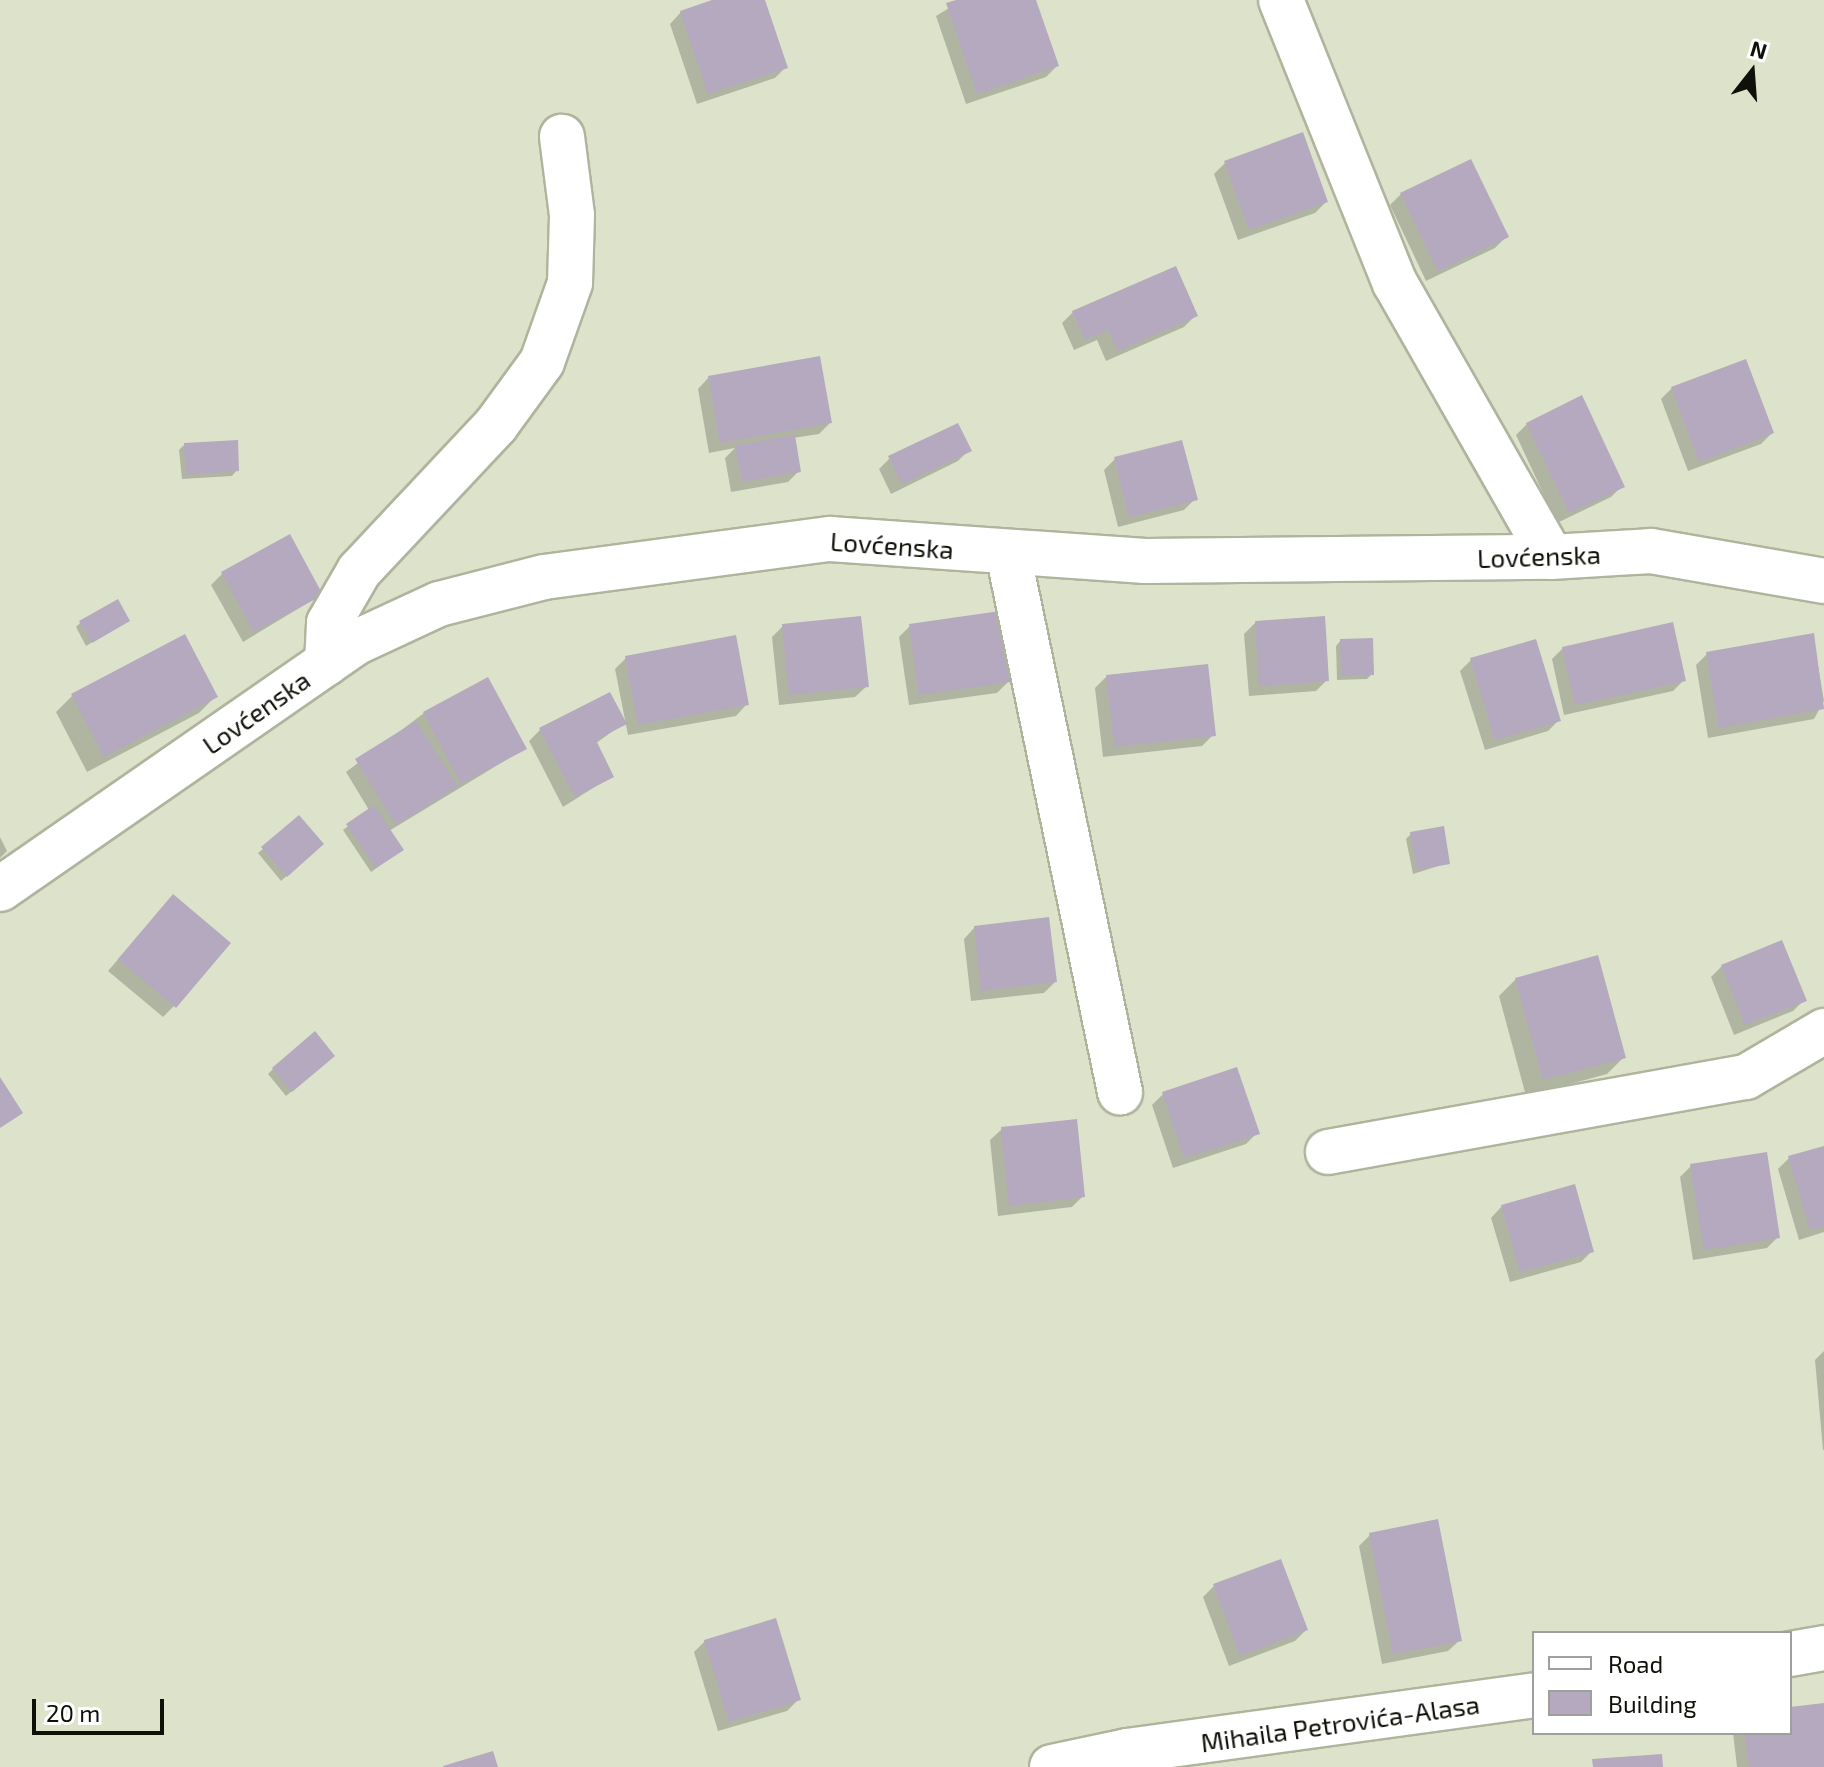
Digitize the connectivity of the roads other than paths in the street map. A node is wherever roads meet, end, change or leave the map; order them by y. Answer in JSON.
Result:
{"nodes":[{"id":1,"x":1281,"y":0,"type":"edge"},
{"id":2,"x":562,"y":137,"type":"dead end"},
{"id":3,"x":1008,"y":553,"type":"junction"},
{"id":4,"x":1551,"y":557,"type":"junction"},
{"id":5,"x":1824,"y":581,"type":"edge"},
{"id":6,"x":327,"y":663,"type":"junction"},
{"id":7,"x":0,"y":889,"type":"edge"},
{"id":8,"x":1824,"y":1031,"type":"edge"},
{"id":9,"x":1120,"y":1092,"type":"dead end"},
{"id":10,"x":1328,"y":1152,"type":"dead end"},
{"id":11,"x":1824,"y":1648,"type":"edge"},
{"id":12,"x":1792,"y":1654,"type":"edge"},
{"id":13,"x":1532,"y":1695,"type":"edge"},
{"id":14,"x":1052,"y":1767,"type":"edge"}],
"edges":[{"from":1,"to":4,"type":"street"},
{"from":2,"to":6,"type":"street"},
{"from":3,"to":4,"type":"street","name":"Lovćenska"},
{"from":3,"to":6,"type":"street","name":"Lovćenska"},
{"from":3,"to":9,"type":"street"},
{"from":4,"to":5,"type":"street","name":"Lovćenska"},
{"from":6,"to":7,"type":"street","name":"Lovćenska"},
{"from":8,"to":10,"type":"street"},
{"from":11,"to":12,"type":"street"},
{"from":13,"to":14,"type":"street","name":"Mihaila Petrovića-Alasa"}]}
